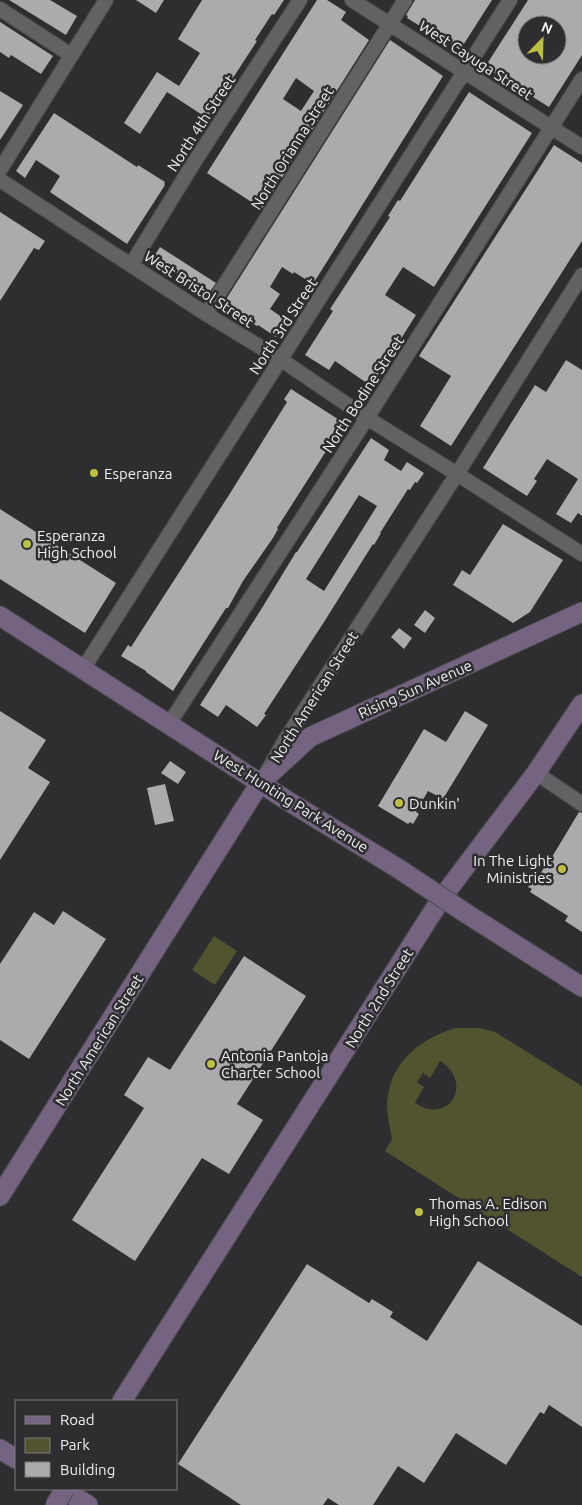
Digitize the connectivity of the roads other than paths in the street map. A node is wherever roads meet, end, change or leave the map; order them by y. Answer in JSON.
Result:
{"nodes":[{"id":1,"x":106,"y":0,"type":"edge"},
{"id":2,"x":300,"y":0,"type":"edge"},
{"id":3,"x":352,"y":0,"type":"edge"},
{"id":4,"x":405,"y":0,"type":"edge"},
{"id":5,"x":510,"y":0,"type":"edge"},
{"id":6,"x":0,"y":9,"type":"edge"},
{"id":7,"x":389,"y":24,"type":"junction"},
{"id":8,"x":71,"y":55,"type":"junction"},
{"id":9,"x":465,"y":72,"type":"junction"},
{"id":10,"x":582,"y":79,"type":"edge"},
{"id":11,"x":551,"y":127,"type":"junction"},
{"id":12,"x":582,"y":147,"type":"edge"},
{"id":13,"x":0,"y":170,"type":"edge"},
{"id":14,"x":0,"y":180,"type":"edge"},
{"id":15,"x":131,"y":264,"type":"junction"},
{"id":16,"x":582,"y":275,"type":"edge"},
{"id":17,"x":206,"y":314,"type":"junction"},
{"id":18,"x":280,"y":360,"type":"junction"},
{"id":19,"x":367,"y":418,"type":"junction"},
{"id":20,"x":457,"y":474,"type":"junction"},
{"id":21,"x":582,"y":554,"type":"edge"},
{"id":22,"x":582,"y":612,"type":"edge"},
{"id":23,"x":0,"y":616,"type":"edge"},
{"id":24,"x":561,"y":622,"type":"junction"},
{"id":25,"x":582,"y":628,"type":"edge"},
{"id":26,"x":83,"y":669,"type":"junction"},
{"id":27,"x":582,"y":704,"type":"edge"},
{"id":28,"x":169,"y":724,"type":"junction"},
{"id":29,"x":536,"y":773,"type":"junction"},
{"id":30,"x":260,"y":783,"type":"junction"},
{"id":31,"x":582,"y":804,"type":"edge"},
{"id":32,"x":582,"y":987,"type":"edge"},
{"id":33,"x":0,"y":1196,"type":"edge"},
{"id":34,"x":123,"y":1400,"type":"edge"},
{"id":35,"x":0,"y":1449,"type":"edge"},
{"id":36,"x":15,"y":1458,"type":"edge"},
{"id":37,"x":63,"y":1490,"type":"edge"},
{"id":38,"x":66,"y":1490,"type":"edge"},
{"id":39,"x":55,"y":1505,"type":"edge"},
{"id":40,"x":88,"y":1505,"type":"edge"}],
"edges":[{"from":1,"to":8,"type":"street"},
{"from":2,"to":15,"type":"street","name":"North 4th Street"},
{"from":3,"to":7,"type":"street","name":"West Cayuga Street"},
{"from":4,"to":7,"type":"street","name":"North Orianna Street"},
{"from":5,"to":9,"type":"street","name":"North 3rd Street"},
{"from":6,"to":8,"type":"street"},
{"from":7,"to":9,"type":"street","name":"West Cayuga Street"},
{"from":7,"to":17,"type":"street","name":"North Orianna Street"},
{"from":8,"to":13,"type":"street"},
{"from":9,"to":11,"type":"street","name":"West Cayuga Street"},
{"from":9,"to":18,"type":"street","name":"North 3rd Street"},
{"from":10,"to":11,"type":"street","name":"North Bodine Street"},
{"from":11,"to":12,"type":"street","name":"West Cayuga Street"},
{"from":11,"to":19,"type":"street","name":"North Bodine Street"},
{"from":14,"to":15,"type":"street","name":"West Bristol Street"},
{"from":15,"to":17,"type":"street","name":"West Bristol Street"},
{"from":16,"to":20,"type":"street","name":"North American Street"},
{"from":17,"to":18,"type":"street","name":"West Bristol Street"},
{"from":18,"to":19,"type":"street","name":"West Bristol Street"},
{"from":18,"to":26,"type":"street","name":"North 3rd Street"},
{"from":19,"to":20,"type":"street","name":"West Bristol Street"},
{"from":19,"to":28,"type":"street","name":"North Bodine Street"},
{"from":20,"to":21,"type":"street","name":"West Bristol Street"},
{"from":20,"to":30,"type":"street","name":"North American Street"},
{"from":22,"to":24,"type":"street","name":"Rising Sun Avenue"},
{"from":23,"to":26,"type":"street","name":"West Hunting Park Avenue"},
{"from":24,"to":25,"type":"street"},
{"from":24,"to":30,"type":"street","name":"Rising Sun Avenue"},
{"from":26,"to":28,"type":"street","name":"West Hunting Park Avenue"},
{"from":27,"to":29,"type":"street","name":"North 2nd Street"},
{"from":28,"to":30,"type":"street","name":"West Hunting Park Avenue"},
{"from":29,"to":31,"type":"street"},
{"from":29,"to":34,"type":"street","name":"North 2nd Street"},
{"from":30,"to":32,"type":"street","name":"West Hunting Park Avenue","bridge":true},
{"from":30,"to":33,"type":"street","name":"North American Street"},
{"from":35,"to":36,"type":"street"},
{"from":37,"to":39,"type":"street","bridge":true},
{"from":38,"to":40,"type":"street"}]}
